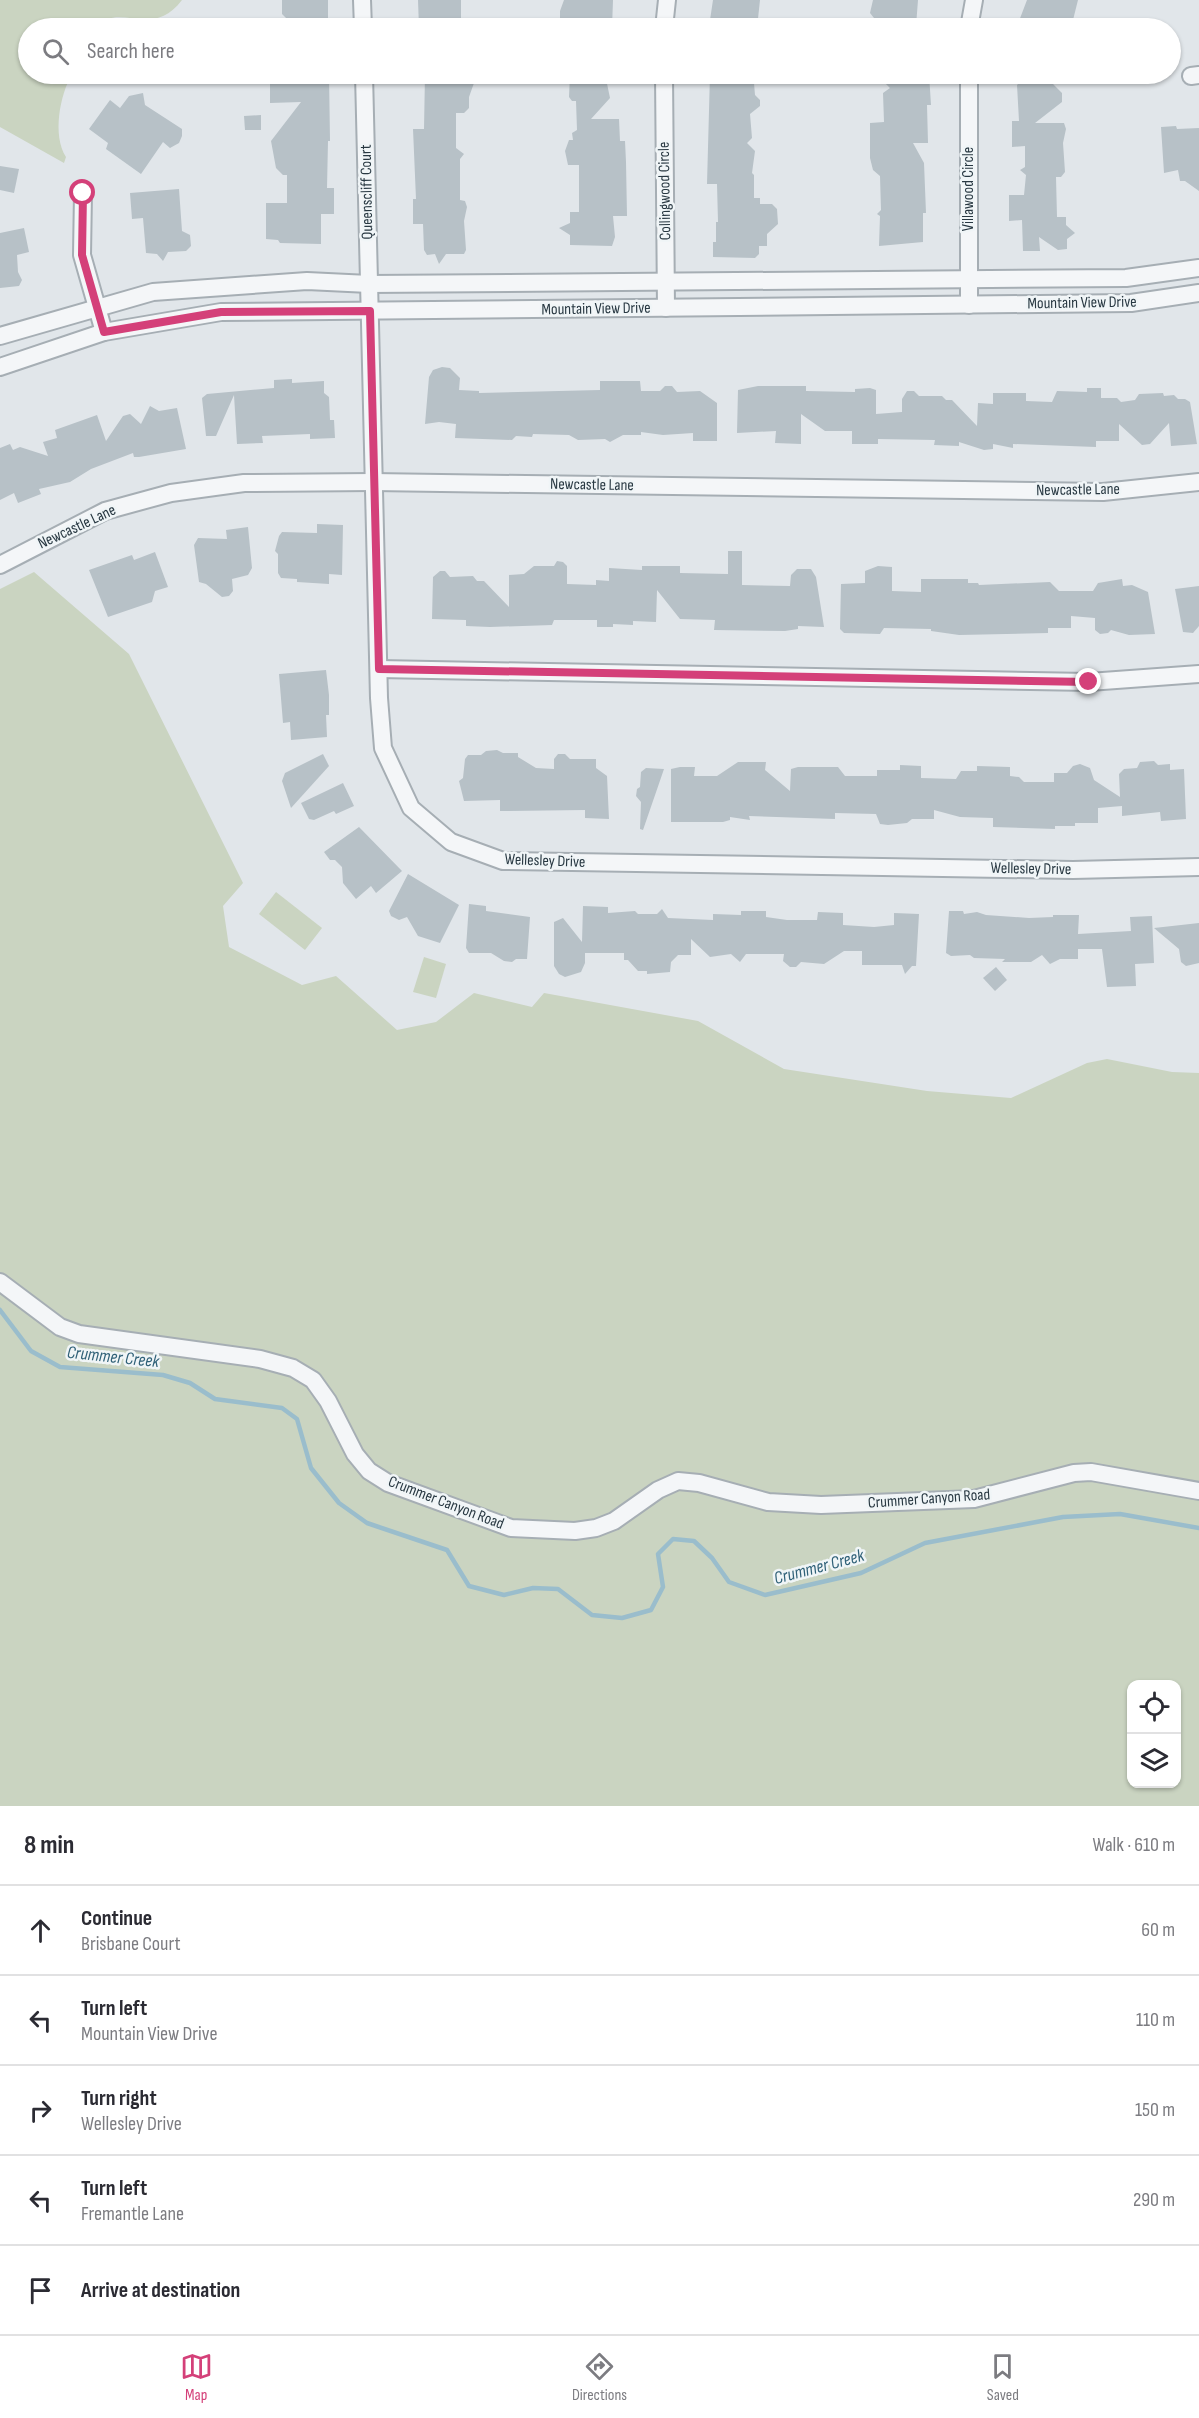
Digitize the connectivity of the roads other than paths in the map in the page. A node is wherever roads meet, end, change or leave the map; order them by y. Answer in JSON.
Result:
{"nodes":[{"id":1,"x":362,"y":0,"type":"edge"},
{"id":2,"x":667,"y":0,"type":"edge"},
{"id":3,"x":974,"y":0,"type":"edge"},
{"id":4,"x":363,"y":18,"type":"edge"},
{"id":5,"x":665,"y":18,"type":"edge"},
{"id":6,"x":971,"y":18,"type":"edge"},
{"id":7,"x":364,"y":84,"type":"edge"},
{"id":8,"x":664,"y":84,"type":"edge"},
{"id":9,"x":969,"y":84,"type":"edge"},
{"id":10,"x":83,"y":193,"type":"dead end"},
{"id":11,"x":1199,"y":268,"type":"edge"},
{"id":12,"x":666,"y":281,"type":"junction"},
{"id":13,"x":968,"y":281,"type":"junction"},
{"id":14,"x":369,"y":284,"type":"junction"},
{"id":15,"x":1199,"y":293,"type":"edge"},
{"id":16,"x":969,"y":305,"type":"junction"},
{"id":17,"x":97,"y":307,"type":"junction"},
{"id":18,"x":666,"y":308,"type":"junction"},
{"id":19,"x":370,"y":311,"type":"junction"},
{"id":20,"x":104,"y":332,"type":"junction"},
{"id":21,"x":0,"y":336,"type":"edge"},
{"id":22,"x":0,"y":368,"type":"edge"},
{"id":23,"x":374,"y":482,"type":"junction"},
{"id":24,"x":1199,"y":482,"type":"edge"},
{"id":25,"x":0,"y":565,"type":"edge"},
{"id":26,"x":379,"y":669,"type":"junction"},
{"id":27,"x":1199,"y":674,"type":"edge"},
{"id":28,"x":1199,"y":867,"type":"edge"},
{"id":29,"x":0,"y":1282,"type":"edge"},
{"id":30,"x":1199,"y":1491,"type":"edge"}],
"edges":[{"from":1,"to":4,"type":"street"},
{"from":2,"to":5,"type":"street"},
{"from":3,"to":6,"type":"street"},
{"from":7,"to":14,"type":"street","name":"Queenscliff Court"},
{"from":8,"to":12,"type":"street","name":"Collingwood Circle"},
{"from":9,"to":13,"type":"street","name":"Villawood Circle"},
{"from":10,"to":17,"type":"street"},
{"from":11,"to":13,"type":"street","name":"Mountain View Drive"},
{"from":12,"to":13,"type":"street","name":"Mountain View Drive"},
{"from":12,"to":14,"type":"street","name":"Mountain View Drive"},
{"from":12,"to":18,"type":"street","name":"Collingwood Circle"},
{"from":13,"to":16,"type":"street","name":"Villawood Circle"},
{"from":14,"to":17,"type":"street","name":"Mountain View Drive"},
{"from":14,"to":19,"type":"street","name":"Queenscliff Court"},
{"from":15,"to":16,"type":"street","name":"Mountain View Drive"},
{"from":16,"to":18,"type":"street","name":"Mountain View Drive"},
{"from":17,"to":20,"type":"street"},
{"from":17,"to":21,"type":"street","name":"Mountain View Drive"},
{"from":18,"to":19,"type":"street","name":"Mountain View Drive"},
{"from":19,"to":20,"type":"street","name":"Mountain View Drive"},
{"from":19,"to":23,"type":"street","name":"Wellesley Drive"},
{"from":20,"to":22,"type":"street","name":"Mountain View Drive"},
{"from":23,"to":24,"type":"street","name":"Newcastle Lane"},
{"from":23,"to":25,"type":"street","name":"Newcastle Lane"},
{"from":23,"to":26,"type":"street","name":"Wellesley Drive"},
{"from":26,"to":27,"type":"street"},
{"from":26,"to":28,"type":"street","name":"Wellesley Drive"},
{"from":29,"to":30,"type":"street","name":"Crummer Canyon Road"}]}
